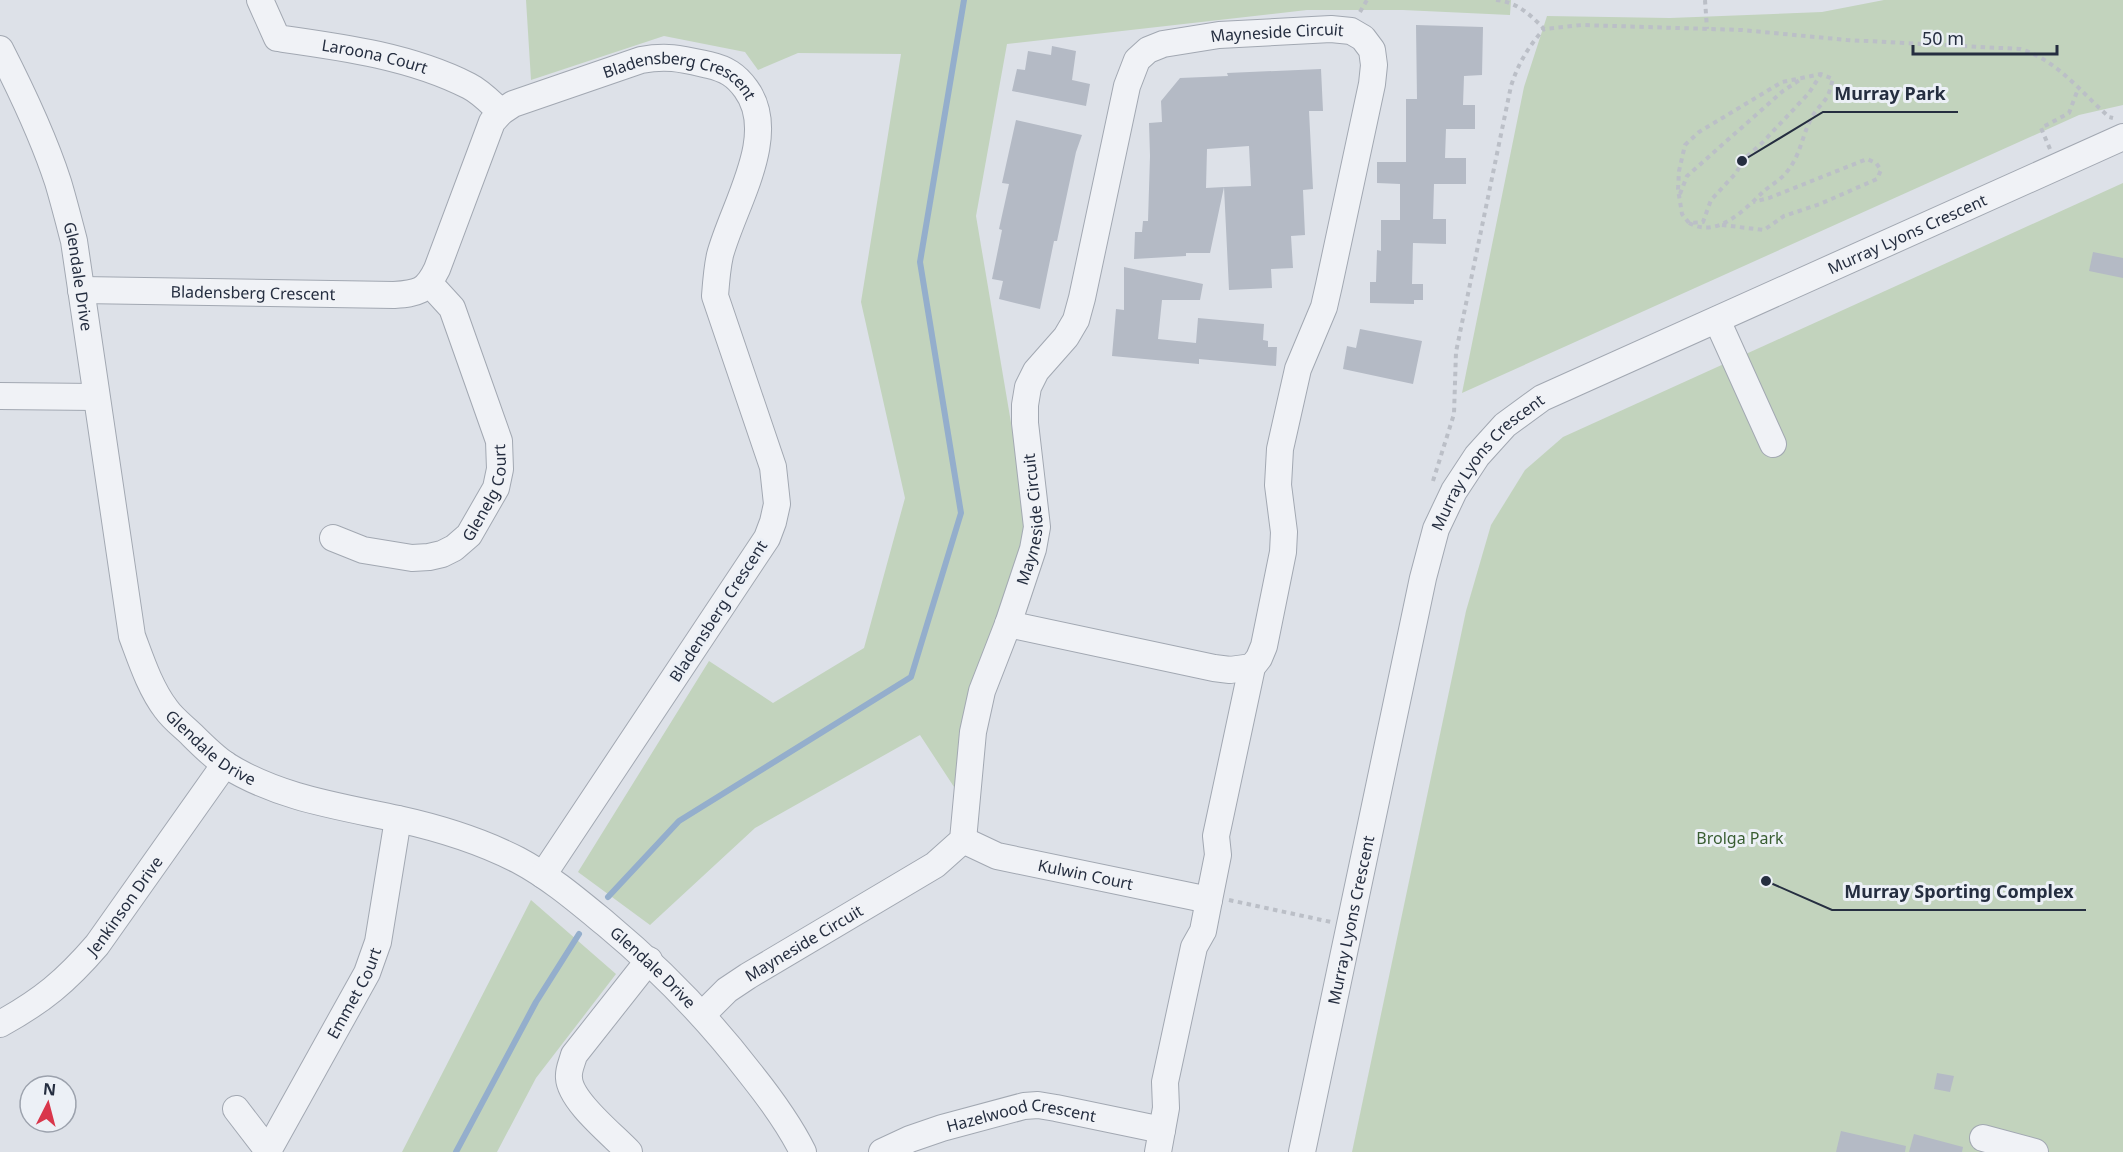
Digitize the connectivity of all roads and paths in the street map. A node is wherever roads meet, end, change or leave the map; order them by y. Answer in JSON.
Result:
{"nodes":[{"id":1,"x":260,"y":0,"type":"edge"},
{"id":2,"x":1496,"y":0,"type":"edge"},
{"id":3,"x":1705,"y":0,"type":"edge"},
{"id":4,"x":1707,"y":29,"type":"junction"},
{"id":5,"x":0,"y":50,"type":"edge"},
{"id":6,"x":1821,"y":74,"type":"junction"},
{"id":7,"x":1804,"y":76,"type":"junction"},
{"id":8,"x":9,"y":89,"type":"edge"},
{"id":9,"x":2078,"y":89,"type":"junction"},
{"id":10,"x":501,"y":112,"type":"junction"},
{"id":11,"x":2120,"y":128,"type":"edge"},
{"id":12,"x":2058,"y":166,"type":"junction"},
{"id":13,"x":1679,"y":196,"type":"junction"},
{"id":14,"x":1752,"y":203,"type":"junction"},
{"id":15,"x":1689,"y":223,"type":"junction"},
{"id":16,"x":1721,"y":225,"type":"junction"},
{"id":17,"x":430,"y":284,"type":"junction"},
{"id":18,"x":81,"y":290,"type":"junction"},
{"id":19,"x":1717,"y":320,"type":"junction"},
{"id":20,"x":0,"y":396,"type":"edge"},
{"id":21,"x":95,"y":397,"type":"junction"},
{"id":22,"x":1773,"y":444,"type":"dead end"},
{"id":23,"x":333,"y":538,"type":"dead end"},
{"id":24,"x":1008,"y":624,"type":"junction"},
{"id":25,"x":1252,"y":667,"type":"junction"},
{"id":26,"x":225,"y":764,"type":"junction"},
{"id":27,"x":398,"y":819,"type":"junction"},
{"id":28,"x":963,"y":840,"type":"junction"},
{"id":29,"x":543,"y":875,"type":"junction"},
{"id":30,"x":1209,"y":900,"type":"junction"},
{"id":31,"x":1331,"y":922,"type":"dead end"},
{"id":32,"x":650,"y":960,"type":"junction"},
{"id":33,"x":703,"y":1014,"type":"junction"},
{"id":34,"x":0,"y":1024,"type":"edge"},
{"id":35,"x":236,"y":1109,"type":"dead end"},
{"id":36,"x":1983,"y":1138,"type":"dead end"},
{"id":37,"x":1160,"y":1141,"type":"edge"},
{"id":38,"x":268,"y":1152,"type":"edge"},
{"id":39,"x":629,"y":1152,"type":"edge"},
{"id":40,"x":804,"y":1152,"type":"edge"},
{"id":41,"x":882,"y":1152,"type":"edge"},
{"id":42,"x":1302,"y":1152,"type":"edge"},
{"id":43,"x":2034,"y":1152,"type":"edge"}],
"edges":[{"from":1,"to":10,"type":"street","name":"Laroona Court"},
{"from":2,"to":4,"type":"path"},
{"from":3,"to":4,"type":"path"},
{"from":4,"to":9,"type":"path"},
{"from":5,"to":8,"type":"street","name":"Glendale Drive"},
{"from":6,"to":7,"type":"path"},
{"from":6,"to":14,"type":"path"},
{"from":6,"to":15,"type":"path"},
{"from":7,"to":13,"type":"path"},
{"from":7,"to":13,"type":"path"},
{"from":8,"to":18,"type":"street","name":"Glendale Drive"},
{"from":9,"to":11,"type":"path"},
{"from":9,"to":12,"type":"path"},
{"from":10,"to":17,"type":"street"},
{"from":10,"to":29,"type":"street","name":"Bladensberg Crescent"},
{"from":11,"to":12,"type":"street","name":"Murray Lyons Crescent"},
{"from":12,"to":19,"type":"street","name":"Murray Lyons Crescent"},
{"from":13,"to":15,"type":"path"},
{"from":14,"to":16,"type":"path"},
{"from":14,"to":16,"type":"path"},
{"from":15,"to":16,"type":"path"},
{"from":17,"to":18,"type":"street","name":"Bladensberg Crescent"},
{"from":17,"to":23,"type":"street","name":"Glenelg Court"},
{"from":18,"to":21,"type":"street","name":"Glendale Drive"},
{"from":19,"to":22,"type":"street"},
{"from":19,"to":42,"type":"street","name":"Murray Lyons Crescent"},
{"from":20,"to":21,"type":"street"},
{"from":21,"to":26,"type":"street","name":"Glendale Drive"},
{"from":24,"to":25,"type":"street"},
{"from":24,"to":25,"type":"street","name":"Mayneside Circuit"},
{"from":24,"to":28,"type":"street","name":"Mayneside Circuit"},
{"from":25,"to":30,"type":"street","name":"Mayneside Circuit"},
{"from":26,"to":27,"type":"street","name":"Glendale Drive"},
{"from":26,"to":34,"type":"street","name":"Jenkinson Drive"},
{"from":27,"to":29,"type":"street","name":"Glendale Drive"},
{"from":27,"to":38,"type":"street","name":"Emmet Court"},
{"from":28,"to":30,"type":"street","name":"Kulwin Court"},
{"from":28,"to":33,"type":"street","name":"Mayneside Circuit"},
{"from":29,"to":32,"type":"street","name":"Glendale Drive"},
{"from":30,"to":31,"type":"path"},
{"from":30,"to":37,"type":"street","name":"Hazelwood Crescent"},
{"from":32,"to":33,"type":"street","name":"Glendale Drive"},
{"from":32,"to":39,"type":"street"},
{"from":33,"to":40,"type":"street","name":"Glendale Drive"},
{"from":35,"to":38,"type":"street"},
{"from":36,"to":43,"type":"street"},
{"from":37,"to":41,"type":"street","name":"Hazelwood Crescent"}]}
